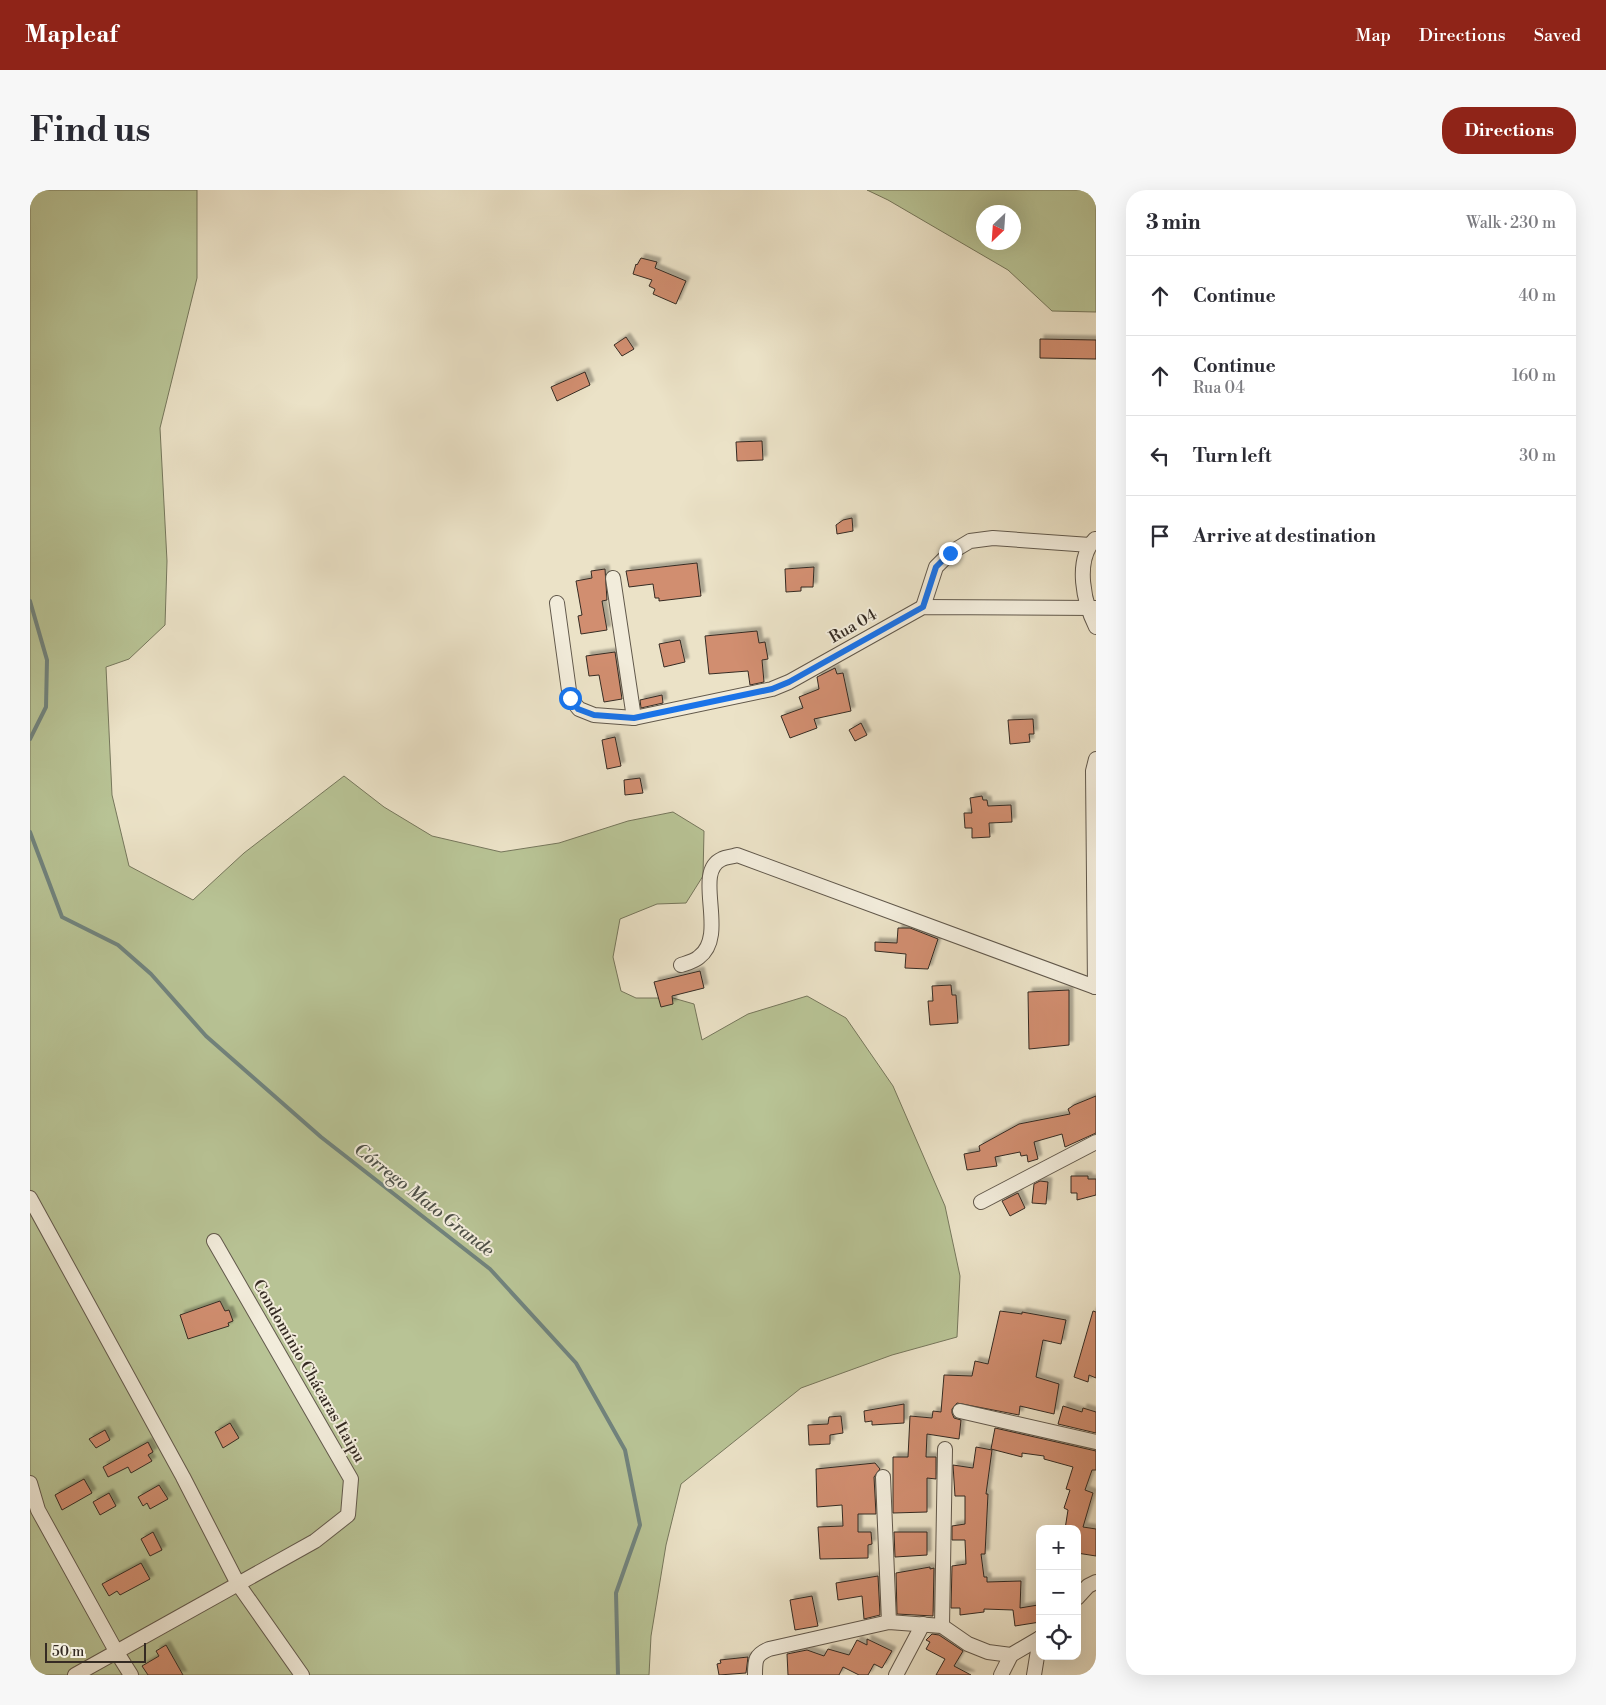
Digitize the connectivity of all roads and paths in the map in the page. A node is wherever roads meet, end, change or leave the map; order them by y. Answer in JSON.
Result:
{"nodes":[{"id":1,"x":1093,"y":542,"type":"edge"},
{"id":2,"x":613,"y":578,"type":"dead end"},
{"id":3,"x":557,"y":604,"type":"dead end"},
{"id":4,"x":923,"y":607,"type":"junction"},
{"id":5,"x":1091,"y":608,"type":"edge"},
{"id":6,"x":1096,"y":627,"type":"edge"},
{"id":7,"x":634,"y":718,"type":"junction"},
{"id":8,"x":1096,"y":759,"type":"edge"},
{"id":9,"x":1095,"y":850,"type":"edge"},
{"id":10,"x":681,"y":964,"type":"dead end"},
{"id":11,"x":1096,"y":987,"type":"edge"},
{"id":12,"x":1096,"y":1142,"type":"edge"},
{"id":13,"x":30,"y":1198,"type":"edge"},
{"id":14,"x":981,"y":1202,"type":"dead end"},
{"id":15,"x":214,"y":1241,"type":"dead end"},
{"id":16,"x":960,"y":1411,"type":"dead end"},
{"id":17,"x":1096,"y":1442,"type":"edge"},
{"id":18,"x":945,"y":1449,"type":"dead end"},
{"id":19,"x":883,"y":1477,"type":"dead end"},
{"id":20,"x":30,"y":1482,"type":"edge"},
{"id":21,"x":1096,"y":1582,"type":"edge"},
{"id":22,"x":238,"y":1584,"type":"junction"},
{"id":23,"x":1081,"y":1594,"type":"edge"},
{"id":24,"x":889,"y":1622,"type":"junction"},
{"id":25,"x":923,"y":1624,"type":"junction"},
{"id":26,"x":942,"y":1626,"type":"junction"},
{"id":27,"x":1036,"y":1640,"type":"edge"},
{"id":28,"x":116,"y":1651,"type":"junction"},
{"id":29,"x":1011,"y":1654,"type":"junction"},
{"id":30,"x":1036,"y":1660,"type":"edge"},
{"id":31,"x":75,"y":1675,"type":"edge"},
{"id":32,"x":131,"y":1675,"type":"edge"},
{"id":33,"x":302,"y":1675,"type":"edge"},
{"id":34,"x":756,"y":1675,"type":"edge"},
{"id":35,"x":896,"y":1675,"type":"edge"},
{"id":36,"x":1001,"y":1675,"type":"edge"},
{"id":37,"x":1034,"y":1675,"type":"edge"}],
"edges":[{"from":1,"to":4,"type":"street"},
{"from":1,"to":5,"type":"street"},
{"from":2,"to":7,"type":"street"},
{"from":3,"to":7,"type":"street","name":"Rua 04"},
{"from":4,"to":5,"type":"street","name":"Rua 04"},
{"from":4,"to":7,"type":"street","name":"Rua 04"},
{"from":5,"to":6,"type":"street"},
{"from":8,"to":9,"type":"street"},
{"from":9,"to":11,"type":"street"},
{"from":10,"to":11,"type":"street"},
{"from":12,"to":14,"type":"street"},
{"from":13,"to":22,"type":"street"},
{"from":15,"to":22,"type":"street","name":"Condomínio Chácaras Itaipu"},
{"from":16,"to":17,"type":"street"},
{"from":18,"to":26,"type":"street"},
{"from":19,"to":24,"type":"street"},
{"from":20,"to":28,"type":"street"},
{"from":21,"to":23,"type":"street"},
{"from":22,"to":28,"type":"street","name":"Condomínio Chácaras Itaipu"},
{"from":22,"to":33,"type":"street"},
{"from":24,"to":25,"type":"street"},
{"from":24,"to":34,"type":"street"},
{"from":25,"to":26,"type":"street"},
{"from":25,"to":35,"type":"street"},
{"from":26,"to":29,"type":"street"},
{"from":27,"to":29,"type":"street"},
{"from":28,"to":31,"type":"street","name":"Condomínio Chácaras Itaipu"},
{"from":28,"to":32,"type":"street"},
{"from":29,"to":36,"type":"street"},
{"from":30,"to":37,"type":"street"}]}
